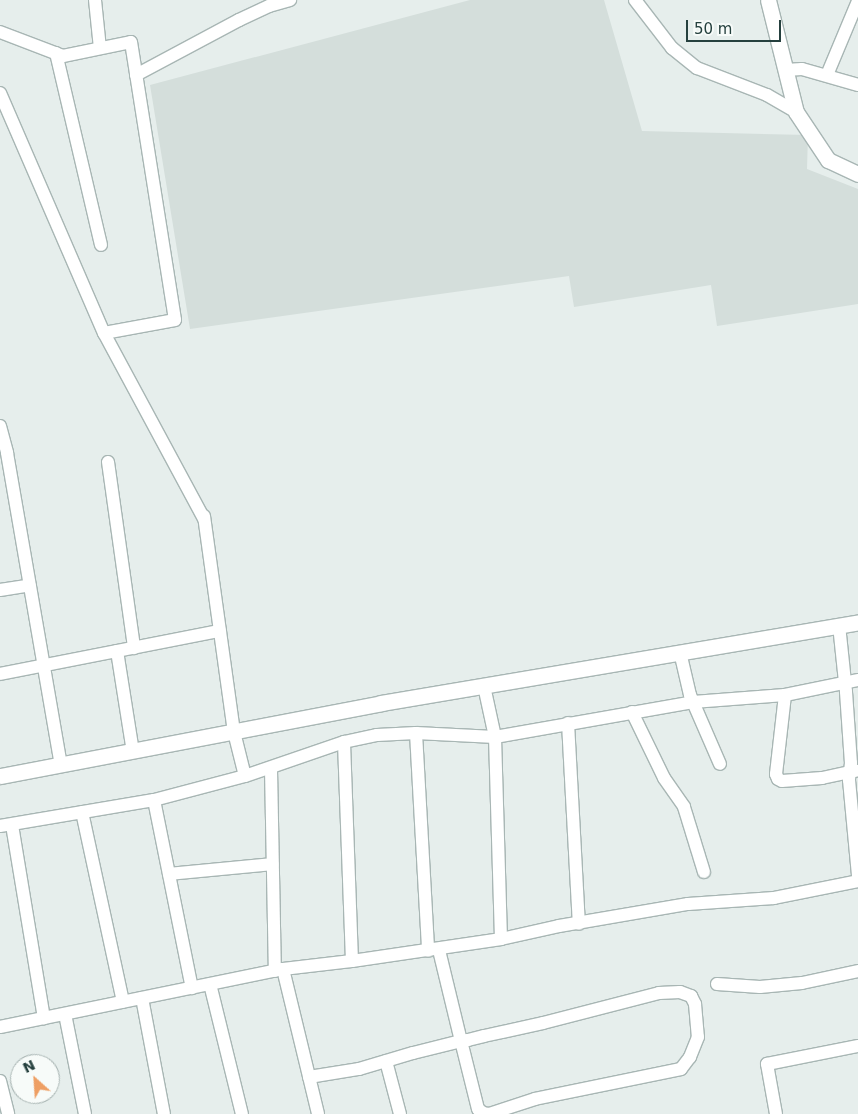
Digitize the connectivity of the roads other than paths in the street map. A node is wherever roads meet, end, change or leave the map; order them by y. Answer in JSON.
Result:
{"nodes":[{"id":1,"x":95,"y":0,"type":"edge"},
{"id":2,"x":290,"y":0,"type":"edge"},
{"id":3,"x":635,"y":0,"type":"edge"},
{"id":4,"x":768,"y":0,"type":"edge"},
{"id":5,"x":858,"y":1,"type":"edge"},
{"id":6,"x":0,"y":32,"type":"edge"},
{"id":7,"x":100,"y":48,"type":"junction"},
{"id":8,"x":56,"y":53,"type":"junction"},
{"id":9,"x":785,"y":70,"type":"junction"},
{"id":10,"x":136,"y":75,"type":"junction"},
{"id":11,"x":827,"y":75,"type":"junction"},
{"id":12,"x":858,"y":85,"type":"edge"},
{"id":13,"x":0,"y":93,"type":"edge"},
{"id":14,"x":796,"y":112,"type":"junction"},
{"id":15,"x":858,"y":174,"type":"edge"},
{"id":16,"x":101,"y":245,"type":"dead end"},
{"id":17,"x":104,"y":333,"type":"junction"},
{"id":18,"x":0,"y":426,"type":"edge"},
{"id":19,"x":108,"y":462,"type":"dead end"},
{"id":20,"x":30,"y":585,"type":"junction"},
{"id":21,"x":0,"y":590,"type":"edge"},
{"id":22,"x":858,"y":622,"type":"edge"},
{"id":23,"x":839,"y":625,"type":"junction"},
{"id":24,"x":220,"y":631,"type":"junction"},
{"id":25,"x":134,"y":648,"type":"junction"},
{"id":26,"x":117,"y":651,"type":"junction"},
{"id":27,"x":680,"y":652,"type":"junction"},
{"id":28,"x":44,"y":665,"type":"junction"},
{"id":29,"x":0,"y":674,"type":"edge"},
{"id":30,"x":858,"y":680,"type":"edge"},
{"id":31,"x":845,"y":682,"type":"junction"},
{"id":32,"x":484,"y":686,"type":"junction"},
{"id":33,"x":785,"y":695,"type":"junction"},
{"id":34,"x":693,"y":702,"type":"junction"},
{"id":35,"x":632,"y":712,"type":"junction"},
{"id":36,"x":568,"y":723,"type":"junction"},
{"id":37,"x":234,"y":732,"type":"junction"},
{"id":38,"x":416,"y":732,"type":"junction"},
{"id":39,"x":495,"y":737,"type":"junction"},
{"id":40,"x":344,"y":742,"type":"junction"},
{"id":41,"x":133,"y":752,"type":"junction"},
{"id":42,"x":720,"y":764,"type":"dead end"},
{"id":43,"x":61,"y":765,"type":"junction"},
{"id":44,"x":270,"y":769,"type":"junction"},
{"id":45,"x":854,"y":771,"type":"edge"},
{"id":46,"x":0,"y":776,"type":"edge"},
{"id":47,"x":245,"y":776,"type":"junction"},
{"id":48,"x":154,"y":800,"type":"junction"},
{"id":49,"x":82,"y":812,"type":"junction"},
{"id":50,"x":6,"y":826,"type":"edge"},
{"id":51,"x":273,"y":864,"type":"junction"},
{"id":52,"x":704,"y":872,"type":"dead end"},
{"id":53,"x":169,"y":874,"type":"junction"},
{"id":54,"x":858,"y":876,"type":"edge"},
{"id":55,"x":858,"y":882,"type":"edge"},
{"id":56,"x":579,"y":924,"type":"junction"},
{"id":57,"x":501,"y":940,"type":"junction"},
{"id":58,"x":434,"y":951,"type":"junction"},
{"id":59,"x":352,"y":961,"type":"junction"},
{"id":60,"x":279,"y":970,"type":"junction"},
{"id":61,"x":858,"y":971,"type":"edge"},
{"id":62,"x":210,"y":984,"type":"junction"},
{"id":63,"x":717,"y":984,"type":"dead end"},
{"id":64,"x":192,"y":988,"type":"junction"},
{"id":65,"x":142,"y":998,"type":"junction"},
{"id":66,"x":123,"y":1002,"type":"junction"},
{"id":67,"x":64,"y":1014,"type":"junction"},
{"id":68,"x":44,"y":1018,"type":"junction"},
{"id":69,"x":0,"y":1027,"type":"edge"},
{"id":70,"x":461,"y":1042,"type":"junction"},
{"id":71,"x":858,"y":1046,"type":"edge"},
{"id":72,"x":386,"y":1061,"type":"junction"},
{"id":73,"x":309,"y":1077,"type":"junction"},
{"id":74,"x":0,"y":1081,"type":"edge"},
{"id":75,"x":8,"y":1114,"type":"edge"},
{"id":76,"x":85,"y":1114,"type":"edge"},
{"id":77,"x":164,"y":1114,"type":"edge"},
{"id":78,"x":242,"y":1114,"type":"edge"},
{"id":79,"x":318,"y":1114,"type":"edge"},
{"id":80,"x":400,"y":1114,"type":"edge"},
{"id":81,"x":776,"y":1114,"type":"edge"}],
"edges":[{"from":1,"to":7,"type":"street"},
{"from":2,"to":10,"type":"street"},
{"from":3,"to":14,"type":"street"},
{"from":4,"to":9,"type":"street"},
{"from":5,"to":11,"type":"street"},
{"from":6,"to":8,"type":"street"},
{"from":7,"to":8,"type":"street"},
{"from":7,"to":10,"type":"street"},
{"from":8,"to":16,"type":"street"},
{"from":9,"to":11,"type":"street"},
{"from":9,"to":14,"type":"street"},
{"from":10,"to":17,"type":"street"},
{"from":11,"to":12,"type":"street"},
{"from":13,"to":17,"type":"street"},
{"from":14,"to":15,"type":"street"},
{"from":17,"to":24,"type":"street"},
{"from":18,"to":20,"type":"street"},
{"from":19,"to":25,"type":"street"},
{"from":20,"to":21,"type":"street"},
{"from":20,"to":28,"type":"street"},
{"from":22,"to":23,"type":"street"},
{"from":23,"to":27,"type":"street"},
{"from":23,"to":31,"type":"street"},
{"from":24,"to":25,"type":"street"},
{"from":24,"to":37,"type":"street"},
{"from":25,"to":26,"type":"street"},
{"from":26,"to":28,"type":"street"},
{"from":26,"to":41,"type":"street"},
{"from":27,"to":32,"type":"street"},
{"from":27,"to":34,"type":"street"},
{"from":28,"to":29,"type":"street"},
{"from":28,"to":43,"type":"street"},
{"from":30,"to":31,"type":"street"},
{"from":31,"to":33,"type":"street"},
{"from":31,"to":45,"type":"street"},
{"from":32,"to":37,"type":"street"},
{"from":32,"to":39,"type":"street"},
{"from":33,"to":34,"type":"street"},
{"from":33,"to":45,"type":"street"},
{"from":34,"to":35,"type":"street"},
{"from":34,"to":42,"type":"street"},
{"from":35,"to":36,"type":"street"},
{"from":35,"to":52,"type":"street"},
{"from":36,"to":39,"type":"street"},
{"from":36,"to":56,"type":"street"},
{"from":37,"to":41,"type":"street"},
{"from":37,"to":47,"type":"street"},
{"from":38,"to":39,"type":"street"},
{"from":38,"to":40,"type":"street"},
{"from":38,"to":58,"type":"street"},
{"from":39,"to":57,"type":"street"},
{"from":40,"to":44,"type":"street"},
{"from":40,"to":59,"type":"street"},
{"from":41,"to":43,"type":"street"},
{"from":43,"to":46,"type":"street"},
{"from":44,"to":47,"type":"street"},
{"from":44,"to":51,"type":"street"},
{"from":45,"to":54,"type":"street"},
{"from":47,"to":48,"type":"street"},
{"from":48,"to":49,"type":"street"},
{"from":48,"to":53,"type":"street"},
{"from":49,"to":50,"type":"street"},
{"from":49,"to":66,"type":"street"},
{"from":50,"to":68,"type":"street"},
{"from":51,"to":53,"type":"street"},
{"from":51,"to":60,"type":"street"},
{"from":53,"to":64,"type":"street"},
{"from":55,"to":56,"type":"street"},
{"from":56,"to":57,"type":"street"},
{"from":57,"to":58,"type":"street"},
{"from":58,"to":59,"type":"street"},
{"from":58,"to":70,"type":"street"},
{"from":59,"to":60,"type":"street"},
{"from":60,"to":62,"type":"street"},
{"from":60,"to":73,"type":"street"},
{"from":61,"to":63,"type":"street"},
{"from":62,"to":64,"type":"street"},
{"from":62,"to":78,"type":"street"},
{"from":64,"to":65,"type":"street"},
{"from":65,"to":66,"type":"street"},
{"from":65,"to":77,"type":"street"},
{"from":66,"to":67,"type":"street"},
{"from":67,"to":68,"type":"street"},
{"from":67,"to":76,"type":"street"},
{"from":68,"to":69,"type":"street"},
{"from":70,"to":70,"type":"street"},
{"from":70,"to":72,"type":"street"},
{"from":71,"to":81,"type":"street"},
{"from":72,"to":73,"type":"street"},
{"from":72,"to":80,"type":"street"},
{"from":73,"to":79,"type":"street"},
{"from":74,"to":75,"type":"street"}]}
